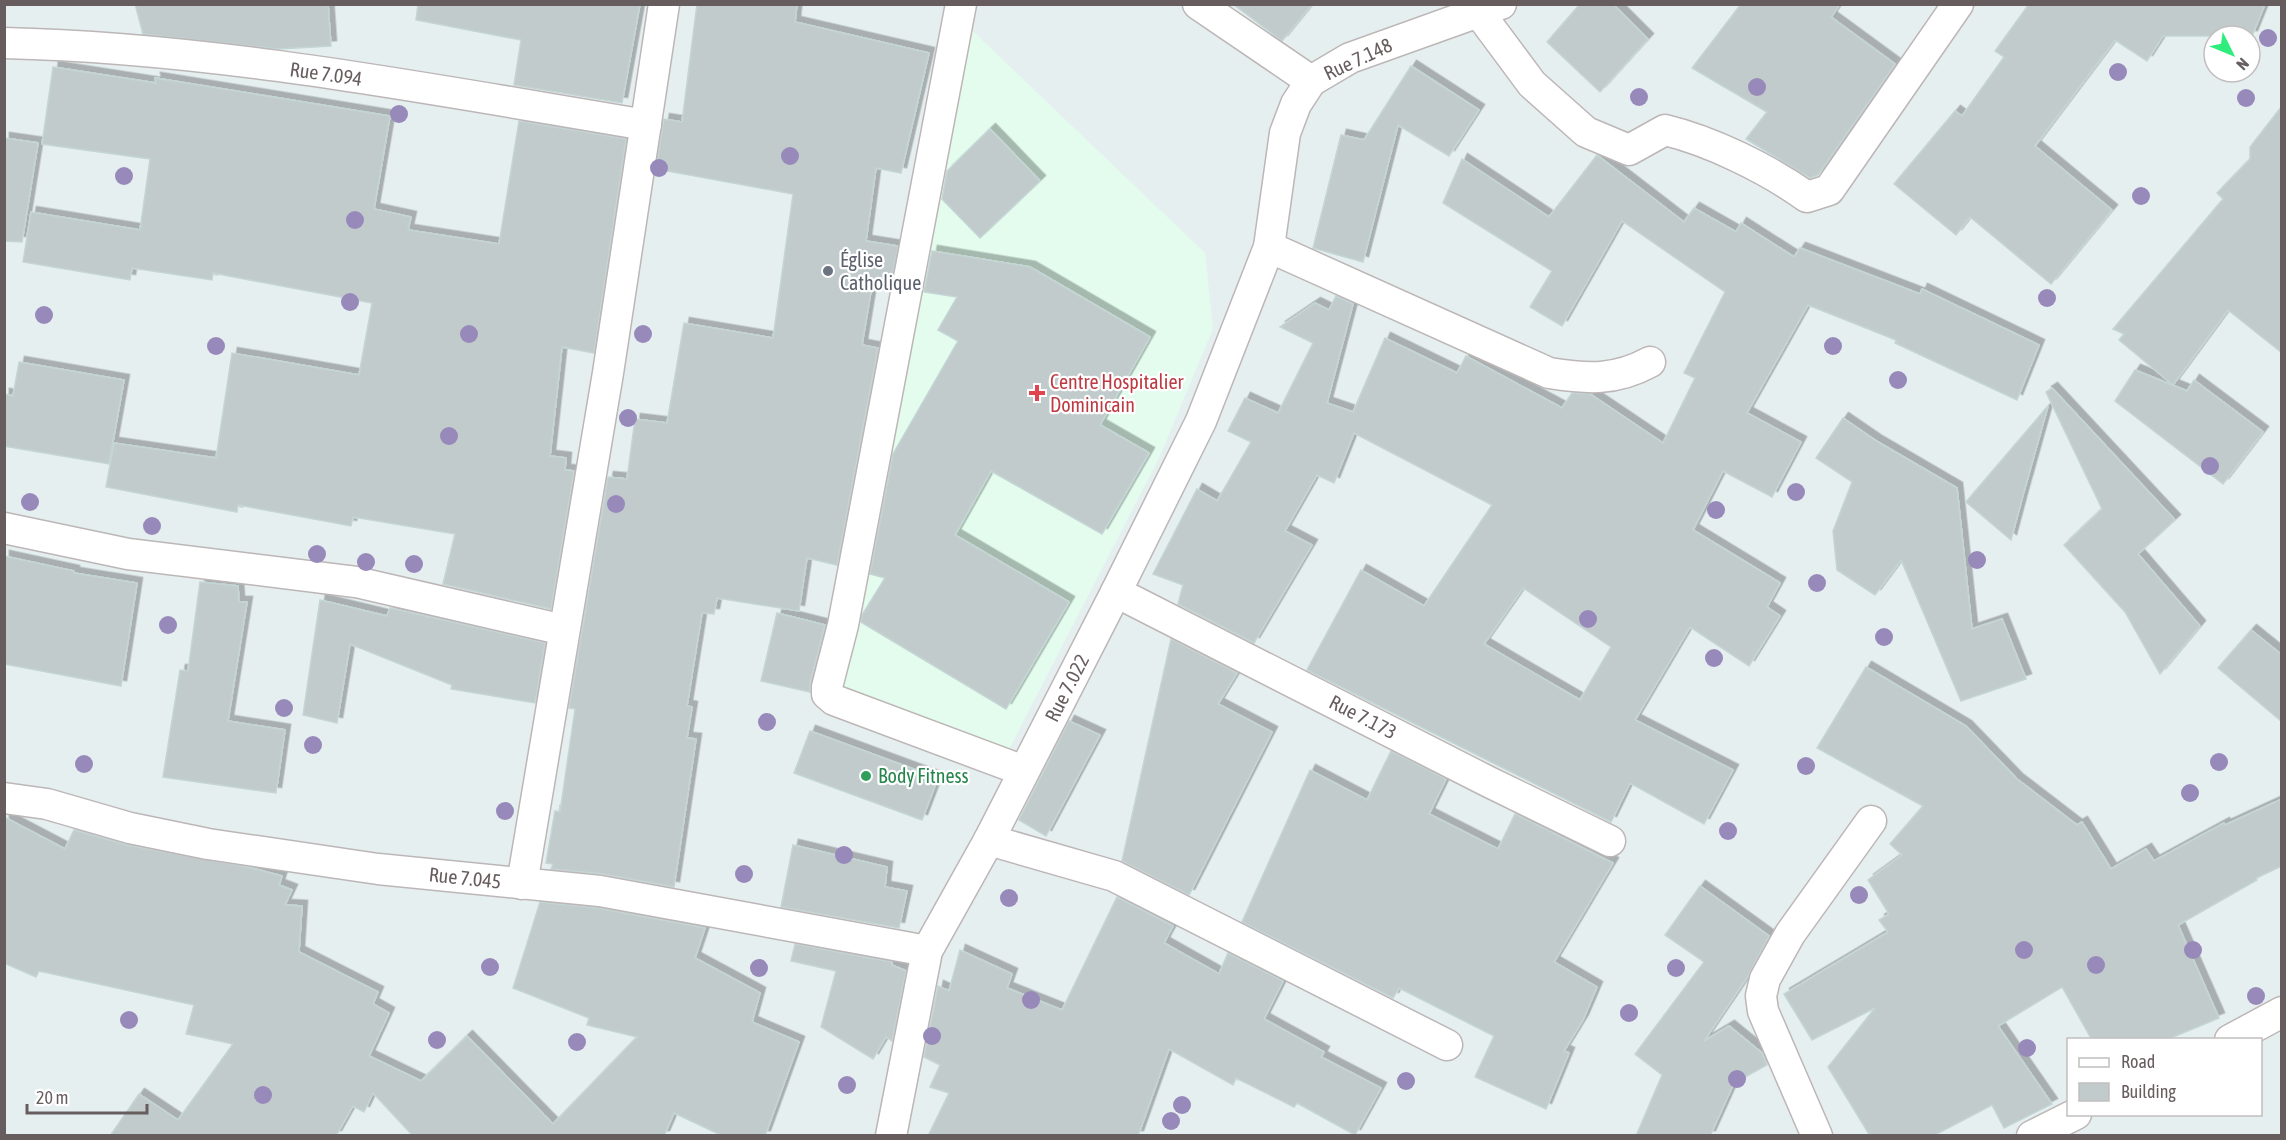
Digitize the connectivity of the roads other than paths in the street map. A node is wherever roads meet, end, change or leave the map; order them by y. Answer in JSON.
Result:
{"nodes":[{"id":1,"x":664,"y":4,"type":"edge"},
{"id":2,"x":961,"y":4,"type":"edge"},
{"id":3,"x":1198,"y":4,"type":"edge"},
{"id":4,"x":1958,"y":4,"type":"edge"},
{"id":5,"x":1490,"y":9,"type":"edge"},
{"id":6,"x":4,"y":43,"type":"edge"},
{"id":7,"x":1311,"y":81,"type":"junction"},
{"id":8,"x":646,"y":125,"type":"junction"},
{"id":9,"x":1269,"y":247,"type":"junction"},
{"id":10,"x":1650,"y":362,"type":"dead end"},
{"id":11,"x":4,"y":528,"type":"edge"},
{"id":12,"x":1116,"y":592,"type":"junction"},
{"id":13,"x":564,"y":630,"type":"junction"},
{"id":14,"x":1024,"y":771,"type":"junction"},
{"id":15,"x":4,"y":798,"type":"edge"},
{"id":16,"x":1870,"y":821,"type":"dead end"},
{"id":17,"x":989,"y":840,"type":"junction"},
{"id":18,"x":1610,"y":841,"type":"dead end"},
{"id":19,"x":522,"y":884,"type":"junction"},
{"id":20,"x":927,"y":951,"type":"junction"},
{"id":21,"x":2282,"y":1012,"type":"edge"},
{"id":22,"x":2234,"y":1038,"type":"edge"},
{"id":23,"x":1447,"y":1045,"type":"dead end"},
{"id":24,"x":2072,"y":1116,"type":"edge"},
{"id":25,"x":891,"y":1136,"type":"edge"},
{"id":26,"x":1817,"y":1136,"type":"edge"},
{"id":27,"x":2032,"y":1136,"type":"edge"}],
"edges":[{"from":1,"to":8,"type":"street"},
{"from":2,"to":14,"type":"street"},
{"from":3,"to":7,"type":"street"},
{"from":4,"to":5,"type":"street"},
{"from":5,"to":7,"type":"street","name":"Rue 7.148"},
{"from":6,"to":8,"type":"street","name":"Rue 7.094"},
{"from":7,"to":9,"type":"street","name":"Rue 7.148"},
{"from":8,"to":13,"type":"street"},
{"from":9,"to":10,"type":"street"},
{"from":9,"to":12,"type":"street","name":"Rue 7.022"},
{"from":11,"to":13,"type":"street"},
{"from":12,"to":14,"type":"street","name":"Rue 7.022"},
{"from":12,"to":18,"type":"street","name":"Rue 7.173"},
{"from":13,"to":19,"type":"street"},
{"from":14,"to":17,"type":"street","name":"Rue 7.022"},
{"from":15,"to":19,"type":"street","name":"Rue 7.045"},
{"from":16,"to":26,"type":"street"},
{"from":17,"to":20,"type":"street","name":"Rue 7.022"},
{"from":17,"to":23,"type":"street"},
{"from":19,"to":20,"type":"street","name":"Rue 7.045"},
{"from":20,"to":25,"type":"street","name":"Rue 7.022"},
{"from":21,"to":22,"type":"street"},
{"from":24,"to":27,"type":"street"}]}
